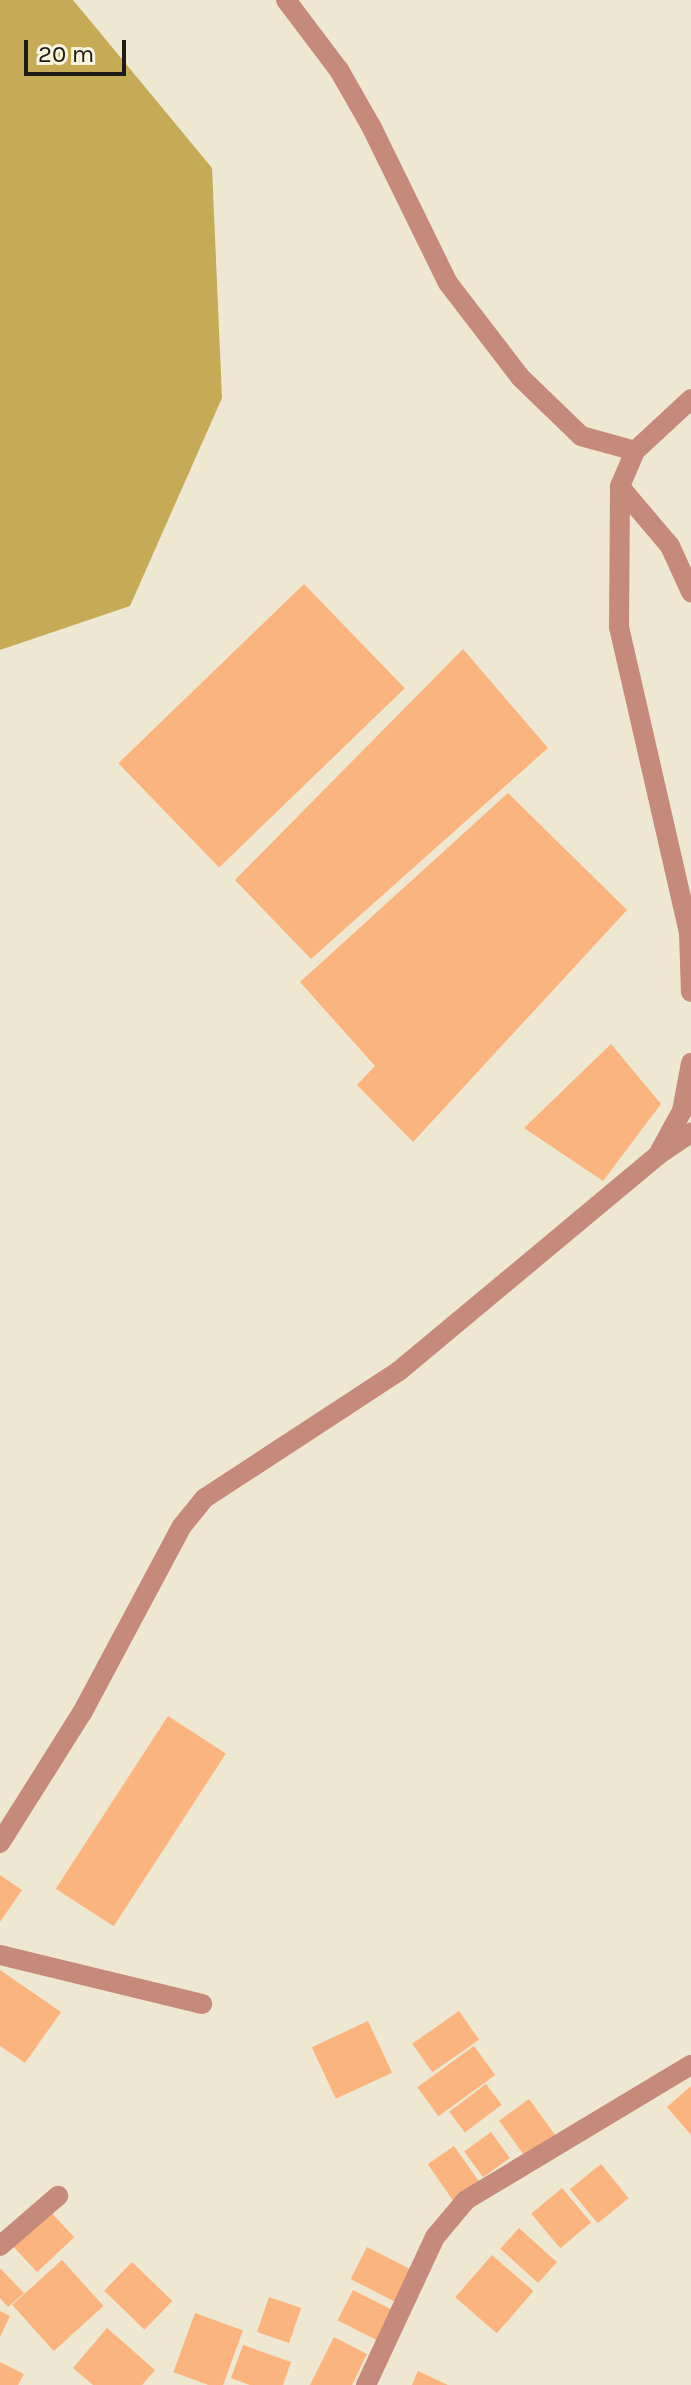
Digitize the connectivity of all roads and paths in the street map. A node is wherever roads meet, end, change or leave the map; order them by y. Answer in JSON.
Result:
{"nodes":[{"id":1,"x":286,"y":0,"type":"edge"},
{"id":2,"x":691,"y":399,"type":"edge"},
{"id":3,"x":635,"y":451,"type":"junction"},
{"id":4,"x":620,"y":487,"type":"junction"},
{"id":5,"x":691,"y":592,"type":"edge"},
{"id":6,"x":691,"y":992,"type":"edge"},
{"id":7,"x":691,"y":1063,"type":"edge"},
{"id":8,"x":690,"y":1088,"type":"edge"},
{"id":9,"x":691,"y":1133,"type":"edge"},
{"id":10,"x":658,"y":1155,"type":"junction"},
{"id":11,"x":0,"y":1843,"type":"edge"},
{"id":12,"x":0,"y":1955,"type":"edge"},
{"id":13,"x":202,"y":2004,"type":"dead end"},
{"id":14,"x":691,"y":2065,"type":"edge"},
{"id":15,"x":58,"y":2196,"type":"dead end"},
{"id":16,"x":0,"y":2246,"type":"edge"},
{"id":17,"x":366,"y":2385,"type":"edge"}],
"edges":[{"from":1,"to":3,"type":"street"},
{"from":2,"to":3,"type":"street"},
{"from":3,"to":4,"type":"street"},
{"from":4,"to":5,"type":"street"},
{"from":4,"to":6,"type":"street"},
{"from":7,"to":8,"type":"street"},
{"from":8,"to":10,"type":"street"},
{"from":9,"to":10,"type":"street"},
{"from":10,"to":11,"type":"street"},
{"from":12,"to":13,"type":"street"},
{"from":14,"to":17,"type":"street"},
{"from":15,"to":16,"type":"street"}]}
